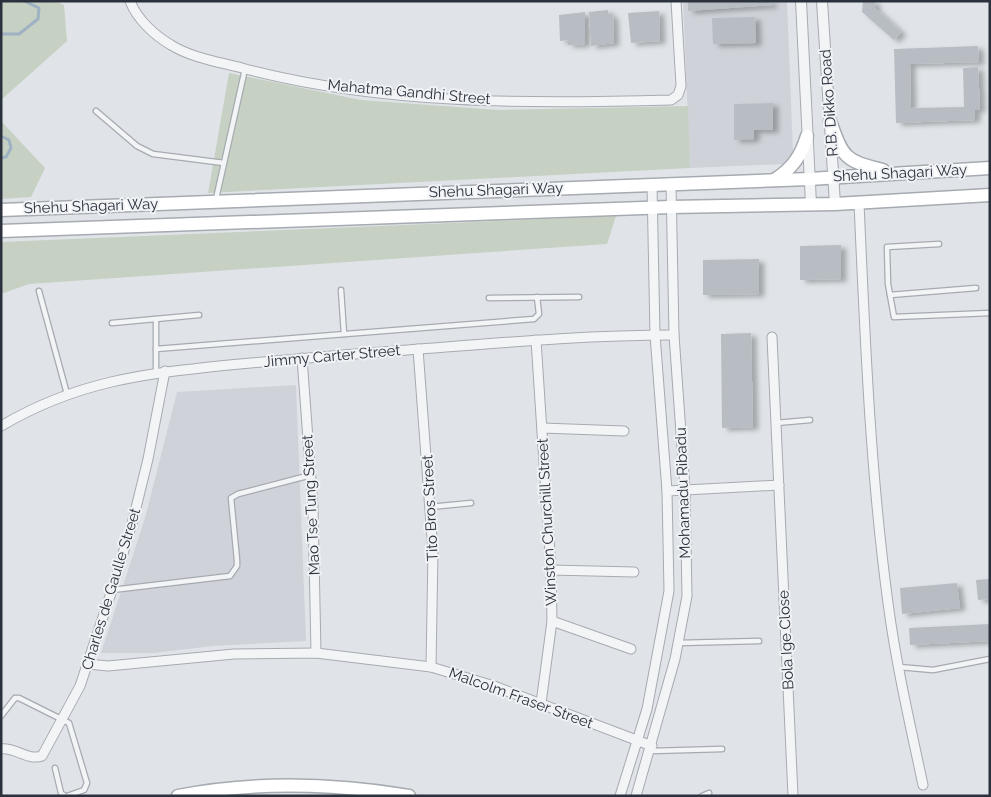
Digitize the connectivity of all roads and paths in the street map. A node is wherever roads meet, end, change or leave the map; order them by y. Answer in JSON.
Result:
{"nodes":[{"id":1,"x":130,"y":1,"type":"edge"},
{"id":2,"x":676,"y":1,"type":"edge"},
{"id":3,"x":801,"y":1,"type":"edge"},
{"id":4,"x":822,"y":1,"type":"edge"},
{"id":5,"x":244,"y":69,"type":"junction"},
{"id":6,"x":96,"y":111,"type":"dead end"},
{"id":7,"x":830,"y":120,"type":"junction"},
{"id":8,"x":807,"y":136,"type":"junction"},
{"id":9,"x":224,"y":163,"type":"junction"},
{"id":10,"x":990,"y":168,"type":"edge"},
{"id":11,"x":895,"y":174,"type":"junction"},
{"id":12,"x":834,"y":177,"type":"junction"},
{"id":13,"x":810,"y":178,"type":"junction"},
{"id":14,"x":774,"y":180,"type":"junction"},
{"id":15,"x":671,"y":183,"type":"junction"},
{"id":16,"x":652,"y":184,"type":"junction"},
{"id":17,"x":990,"y":195,"type":"edge"},
{"id":18,"x":216,"y":201,"type":"junction"},
{"id":19,"x":859,"y":203,"type":"junction"},
{"id":20,"x":811,"y":204,"type":"junction"},
{"id":21,"x":835,"y":204,"type":"junction"},
{"id":22,"x":671,"y":207,"type":"junction"},
{"id":23,"x":652,"y":208,"type":"junction"},
{"id":24,"x":1,"y":210,"type":"edge"},
{"id":25,"x":1,"y":231,"type":"edge"},
{"id":26,"x":939,"y":244,"type":"dead end"},
{"id":27,"x":976,"y":288,"type":"dead end"},
{"id":28,"x":341,"y":290,"type":"dead end"},
{"id":29,"x":39,"y":291,"type":"dead end"},
{"id":30,"x":890,"y":295,"type":"junction"},
{"id":31,"x":537,"y":297,"type":"junction"},
{"id":32,"x":490,"y":298,"type":"dead end"},
{"id":33,"x":579,"y":298,"type":"dead end"},
{"id":34,"x":990,"y":313,"type":"edge"},
{"id":35,"x":199,"y":315,"type":"dead end"},
{"id":36,"x":156,"y":319,"type":"junction"},
{"id":37,"x":112,"y":323,"type":"dead end"},
{"id":38,"x":344,"y":334,"type":"junction"},
{"id":39,"x":655,"y":335,"type":"junction"},
{"id":40,"x":674,"y":335,"type":"junction"},
{"id":41,"x":772,"y":337,"type":"dead end"},
{"id":42,"x":536,"y":340,"type":"junction"},
{"id":43,"x":156,"y":349,"type":"junction"},
{"id":44,"x":418,"y":349,"type":"junction"},
{"id":45,"x":302,"y":358,"type":"junction"},
{"id":46,"x":161,"y":372,"type":"junction"},
{"id":47,"x":67,"y":394,"type":"junction"},
{"id":48,"x":810,"y":420,"type":"dead end"},
{"id":49,"x":776,"y":423,"type":"junction"},
{"id":50,"x":1,"y":426,"type":"edge"},
{"id":51,"x":542,"y":428,"type":"junction"},
{"id":52,"x":624,"y":431,"type":"dead end"},
{"id":53,"x":311,"y":475,"type":"junction"},
{"id":54,"x":779,"y":485,"type":"junction"},
{"id":55,"x":685,"y":489,"type":"junction"},
{"id":56,"x":666,"y":491,"type":"junction"},
{"id":57,"x":471,"y":503,"type":"dead end"},
{"id":58,"x":430,"y":507,"type":"junction"},
{"id":59,"x":551,"y":570,"type":"junction"},
{"id":60,"x":634,"y":572,"type":"dead end"},
{"id":61,"x":112,"y":590,"type":"junction"},
{"id":62,"x":552,"y":621,"type":"junction"},
{"id":63,"x":759,"y":641,"type":"dead end"},
{"id":64,"x":678,"y":643,"type":"junction"},
{"id":65,"x":631,"y":649,"type":"dead end"},
{"id":66,"x":316,"y":653,"type":"junction"},
{"id":67,"x":990,"y":659,"type":"edge"},
{"id":68,"x":88,"y":664,"type":"junction"},
{"id":69,"x":431,"y":667,"type":"junction"},
{"id":70,"x":899,"y":667,"type":"junction"},
{"id":71,"x":540,"y":703,"type":"junction"},
{"id":72,"x":1,"y":716,"type":"edge"},
{"id":73,"x":63,"y":718,"type":"junction"},
{"id":74,"x":638,"y":741,"type":"junction"},
{"id":75,"x":651,"y":748,"type":"junction"},
{"id":76,"x":1,"y":749,"type":"edge"},
{"id":77,"x":722,"y":749,"type":"dead end"},
{"id":78,"x":55,"y":768,"type":"dead end"},
{"id":79,"x":924,"y":784,"type":"dead end"},
{"id":80,"x":709,"y":793,"type":"dead end"},
{"id":81,"x":66,"y":796,"type":"edge"},
{"id":82,"x":178,"y":796,"type":"edge"},
{"id":83,"x":409,"y":796,"type":"edge"},
{"id":84,"x":620,"y":796,"type":"edge"},
{"id":85,"x":636,"y":796,"type":"edge"},
{"id":86,"x":702,"y":796,"type":"edge"},
{"id":87,"x":794,"y":796,"type":"edge"}],
"edges":[{"from":1,"to":5,"type":"street","name":"Mahatma Gandhi Street"},
{"from":2,"to":5,"type":"street","name":"Mahatma Gandhi Street"},
{"from":3,"to":8,"type":"street","name":"R.B. Dikko Road"},
{"from":4,"to":7,"type":"street","name":"R.B. Dikko Road"},
{"from":5,"to":9,"type":"lane"},
{"from":6,"to":9,"type":"lane"},
{"from":7,"to":11,"type":"main road"},
{"from":7,"to":12,"type":"street","name":"R.B. Dikko Road"},
{"from":8,"to":13,"type":"street","name":"R.B. Dikko Road"},
{"from":8,"to":14,"type":"main road"},
{"from":9,"to":18,"type":"lane"},
{"from":10,"to":11,"type":"main road","name":"Shehu Shagari Way"},
{"from":11,"to":12,"type":"main road","name":"Shehu Shagari Way"},
{"from":12,"to":13,"type":"main road","name":"Shehu Shagari Way"},
{"from":12,"to":21,"type":"street","name":"R.B. Dikko Road"},
{"from":13,"to":14,"type":"main road","name":"Shehu Shagari Way"},
{"from":13,"to":20,"type":"street","name":"R.B. Dikko Road"},
{"from":14,"to":15,"type":"main road","name":"Shehu Shagari Way"},
{"from":15,"to":16,"type":"main road","name":"Shehu Shagari Way"},
{"from":15,"to":22,"type":"street","name":"Mohamadu Ribadu"},
{"from":16,"to":18,"type":"main road","name":"Shehu Shagari Way"},
{"from":16,"to":23,"type":"street","name":"Mohamadu Ribadu"},
{"from":17,"to":19,"type":"main road","name":"Shehu Shagari Way"},
{"from":18,"to":24,"type":"main road","name":"Shehu Shagari Way"},
{"from":19,"to":21,"type":"main road","name":"Shehu Shagari Way"},
{"from":19,"to":70,"type":"street"},
{"from":20,"to":21,"type":"main road","name":"Shehu Shagari Way"},
{"from":20,"to":22,"type":"main road","name":"Shehu Shagari Way"},
{"from":22,"to":23,"type":"main road","name":"Shehu Shagari Way"},
{"from":22,"to":40,"type":"street","name":"Mohamadu Ribadu"},
{"from":23,"to":25,"type":"main road","name":"Shehu Shagari Way"},
{"from":23,"to":39,"type":"street","name":"Mohamadu Ribadu"},
{"from":26,"to":30,"type":"lane"},
{"from":27,"to":30,"type":"lane"},
{"from":28,"to":38,"type":"lane"},
{"from":29,"to":47,"type":"lane"},
{"from":30,"to":34,"type":"lane"},
{"from":31,"to":32,"type":"lane"},
{"from":31,"to":33,"type":"lane"},
{"from":31,"to":38,"type":"lane"},
{"from":35,"to":36,"type":"lane"},
{"from":36,"to":37,"type":"lane"},
{"from":36,"to":43,"type":"lane"},
{"from":38,"to":43,"type":"lane"},
{"from":39,"to":40,"type":"street","name":"Jimmy Carter Street"},
{"from":39,"to":42,"type":"street","name":"Jimmy Carter Street"},
{"from":39,"to":56,"type":"street","name":"Mohamadu Ribadu"},
{"from":40,"to":55,"type":"street","name":"Mohamadu Ribadu"},
{"from":41,"to":49,"type":"street","name":"Bola Ige Close"},
{"from":42,"to":44,"type":"street","name":"Jimmy Carter Street"},
{"from":42,"to":51,"type":"street","name":"Winston Churchill Street"},
{"from":43,"to":46,"type":"lane"},
{"from":44,"to":45,"type":"street","name":"Jimmy Carter Street"},
{"from":44,"to":58,"type":"street","name":"Tito Bros Street"},
{"from":45,"to":46,"type":"street","name":"Jimmy Carter Street"},
{"from":45,"to":53,"type":"street","name":"Mao Tse Tung Street"},
{"from":46,"to":47,"type":"street","name":"Jimmy Carter Street"},
{"from":46,"to":61,"type":"street","name":"Charles de Gaulle Street"},
{"from":47,"to":50,"type":"street","name":"Jimmy Carter Street"},
{"from":48,"to":49,"type":"lane"},
{"from":49,"to":54,"type":"street","name":"Bola Ige Close"},
{"from":51,"to":52,"type":"street"},
{"from":51,"to":59,"type":"street","name":"Winston Churchill Street"},
{"from":53,"to":61,"type":"lane"},
{"from":53,"to":66,"type":"street","name":"Mao Tse Tung Street"},
{"from":54,"to":55,"type":"street"},
{"from":54,"to":87,"type":"street","name":"Bola Ige Close"},
{"from":55,"to":56,"type":"street"},
{"from":55,"to":64,"type":"street","name":"Mohamadu Ribadu"},
{"from":56,"to":74,"type":"street","name":"Mohamadu Ribadu"},
{"from":57,"to":58,"type":"lane"},
{"from":58,"to":69,"type":"street","name":"Tito Bros Street"},
{"from":59,"to":60,"type":"street"},
{"from":59,"to":62,"type":"street","name":"Winston Churchill Street"},
{"from":61,"to":68,"type":"street","name":"Charles de Gaulle Street"},
{"from":62,"to":65,"type":"street"},
{"from":62,"to":71,"type":"street","name":"Winston Churchill Street"},
{"from":63,"to":64,"type":"lane"},
{"from":64,"to":75,"type":"street","name":"Mohamadu Ribadu"},
{"from":66,"to":68,"type":"street","name":"Malcolm Fraser Street"},
{"from":66,"to":69,"type":"street","name":"Malcolm Fraser Street"},
{"from":67,"to":70,"type":"lane"},
{"from":68,"to":73,"type":"street","name":"Charles de Gaulle Street"},
{"from":69,"to":71,"type":"street","name":"Malcolm Fraser Street"},
{"from":70,"to":79,"type":"street"},
{"from":71,"to":74,"type":"street","name":"Malcolm Fraser Street"},
{"from":72,"to":73,"type":"lane"},
{"from":73,"to":76,"type":"street","name":"Charles de Gaulle Street"},
{"from":73,"to":81,"type":"lane"},
{"from":74,"to":75,"type":"street","name":"Malcolm Fraser Street"},
{"from":74,"to":84,"type":"street","name":"Mohamadu Ribadu"},
{"from":75,"to":77,"type":"lane"},
{"from":75,"to":85,"type":"street","name":"Mohamadu Ribadu"},
{"from":78,"to":81,"type":"lane"},
{"from":80,"to":86,"type":"lane"},
{"from":82,"to":83,"type":"main road"}]}
